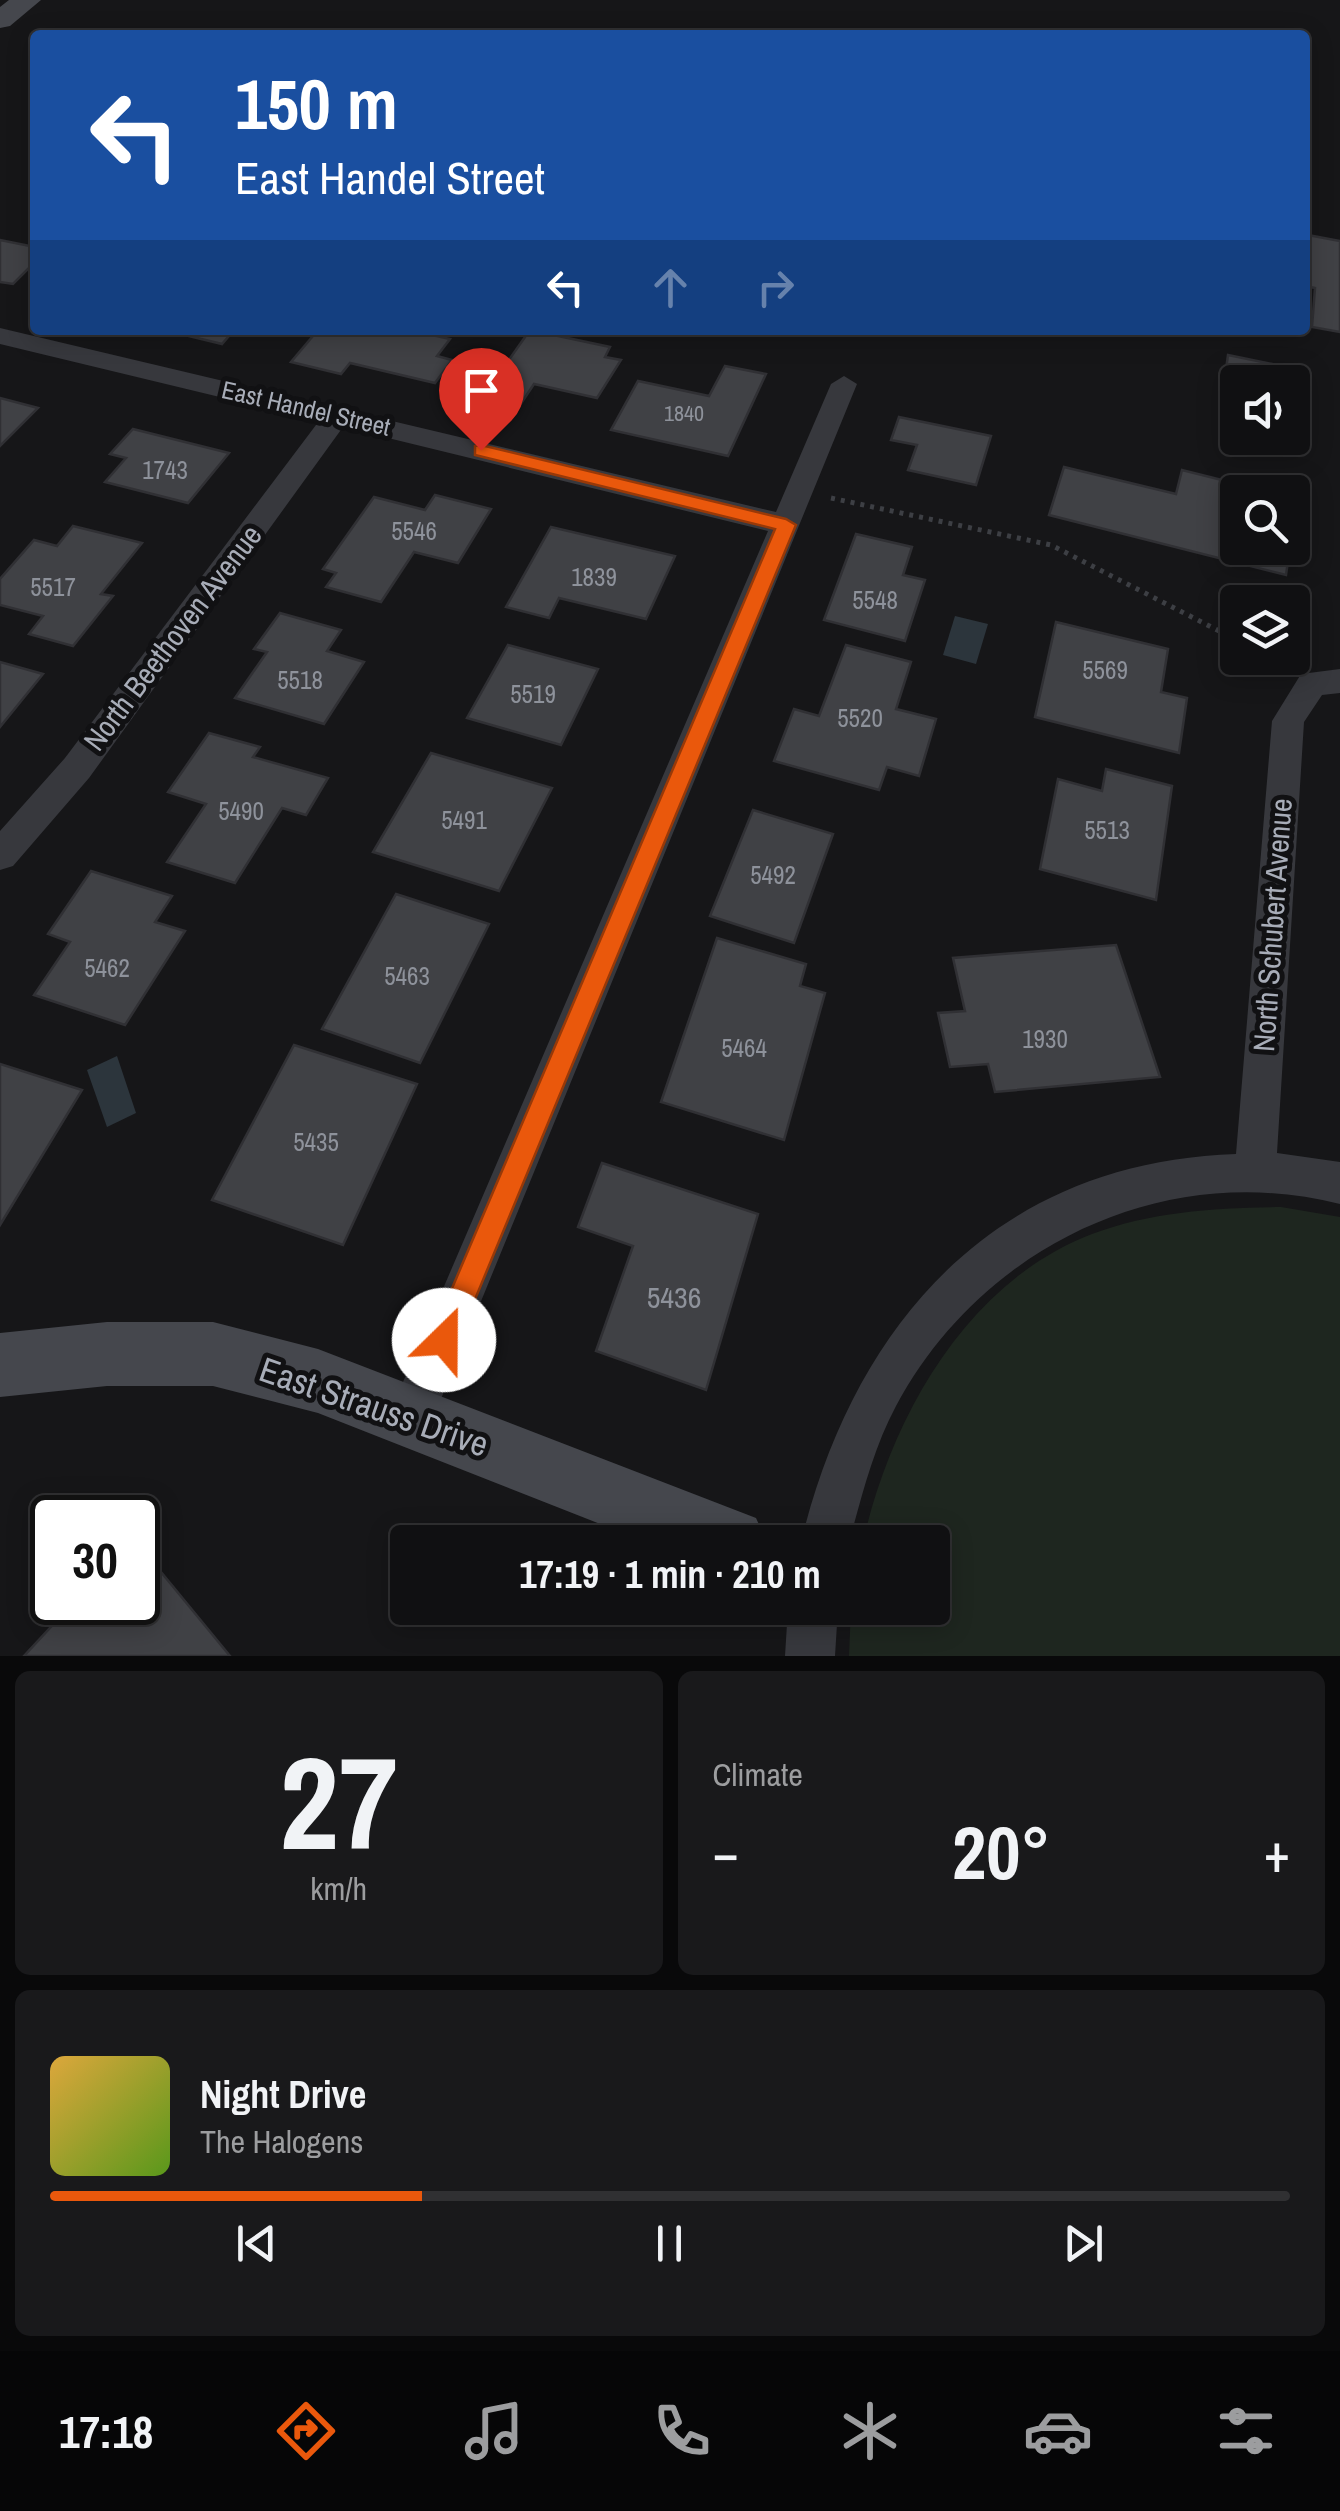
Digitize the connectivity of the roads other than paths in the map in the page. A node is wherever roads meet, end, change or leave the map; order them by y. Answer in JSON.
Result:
{"nodes":[{"id":1,"x":27,"y":0,"type":"edge"},
{"id":2,"x":0,"y":20,"type":"edge"},
{"id":3,"x":0,"y":336,"type":"edge"},
{"id":4,"x":844,"y":384,"type":"dead end"},
{"id":5,"x":338,"y":415,"type":"junction"},
{"id":6,"x":786,"y":525,"type":"junction"},
{"id":7,"x":1326,"y":682,"type":"edge"},
{"id":8,"x":0,"y":855,"type":"edge"},
{"id":9,"x":1255,"y":1174,"type":"junction"},
{"id":10,"x":1340,"y":1182,"type":"edge"},
{"id":11,"x":0,"y":1365,"type":"edge"},
{"id":12,"x":412,"y":1417,"type":"junction"},
{"id":13,"x":688,"y":1525,"type":"edge"},
{"id":14,"x":830,"y":1525,"type":"edge"},
{"id":15,"x":812,"y":1625,"type":"edge"},
{"id":16,"x":810,"y":1656,"type":"edge"}],
"edges":[{"from":1,"to":2,"type":"street"},
{"from":3,"to":5,"type":"street","name":"East Handel Street"},
{"from":4,"to":6,"type":"street"},
{"from":5,"to":6,"type":"street","name":"East Handel Street"},
{"from":5,"to":8,"type":"street","name":"North Beethoven Avenue"},
{"from":6,"to":12,"type":"street"},
{"from":7,"to":9,"type":"street","name":"North Schubert Avenue"},
{"from":9,"to":10,"type":"street"},
{"from":9,"to":14,"type":"street"},
{"from":11,"to":12,"type":"street","name":"East Strauss Drive"},
{"from":12,"to":13,"type":"street","name":"East Strauss Drive"},
{"from":15,"to":16,"type":"street"}]}
